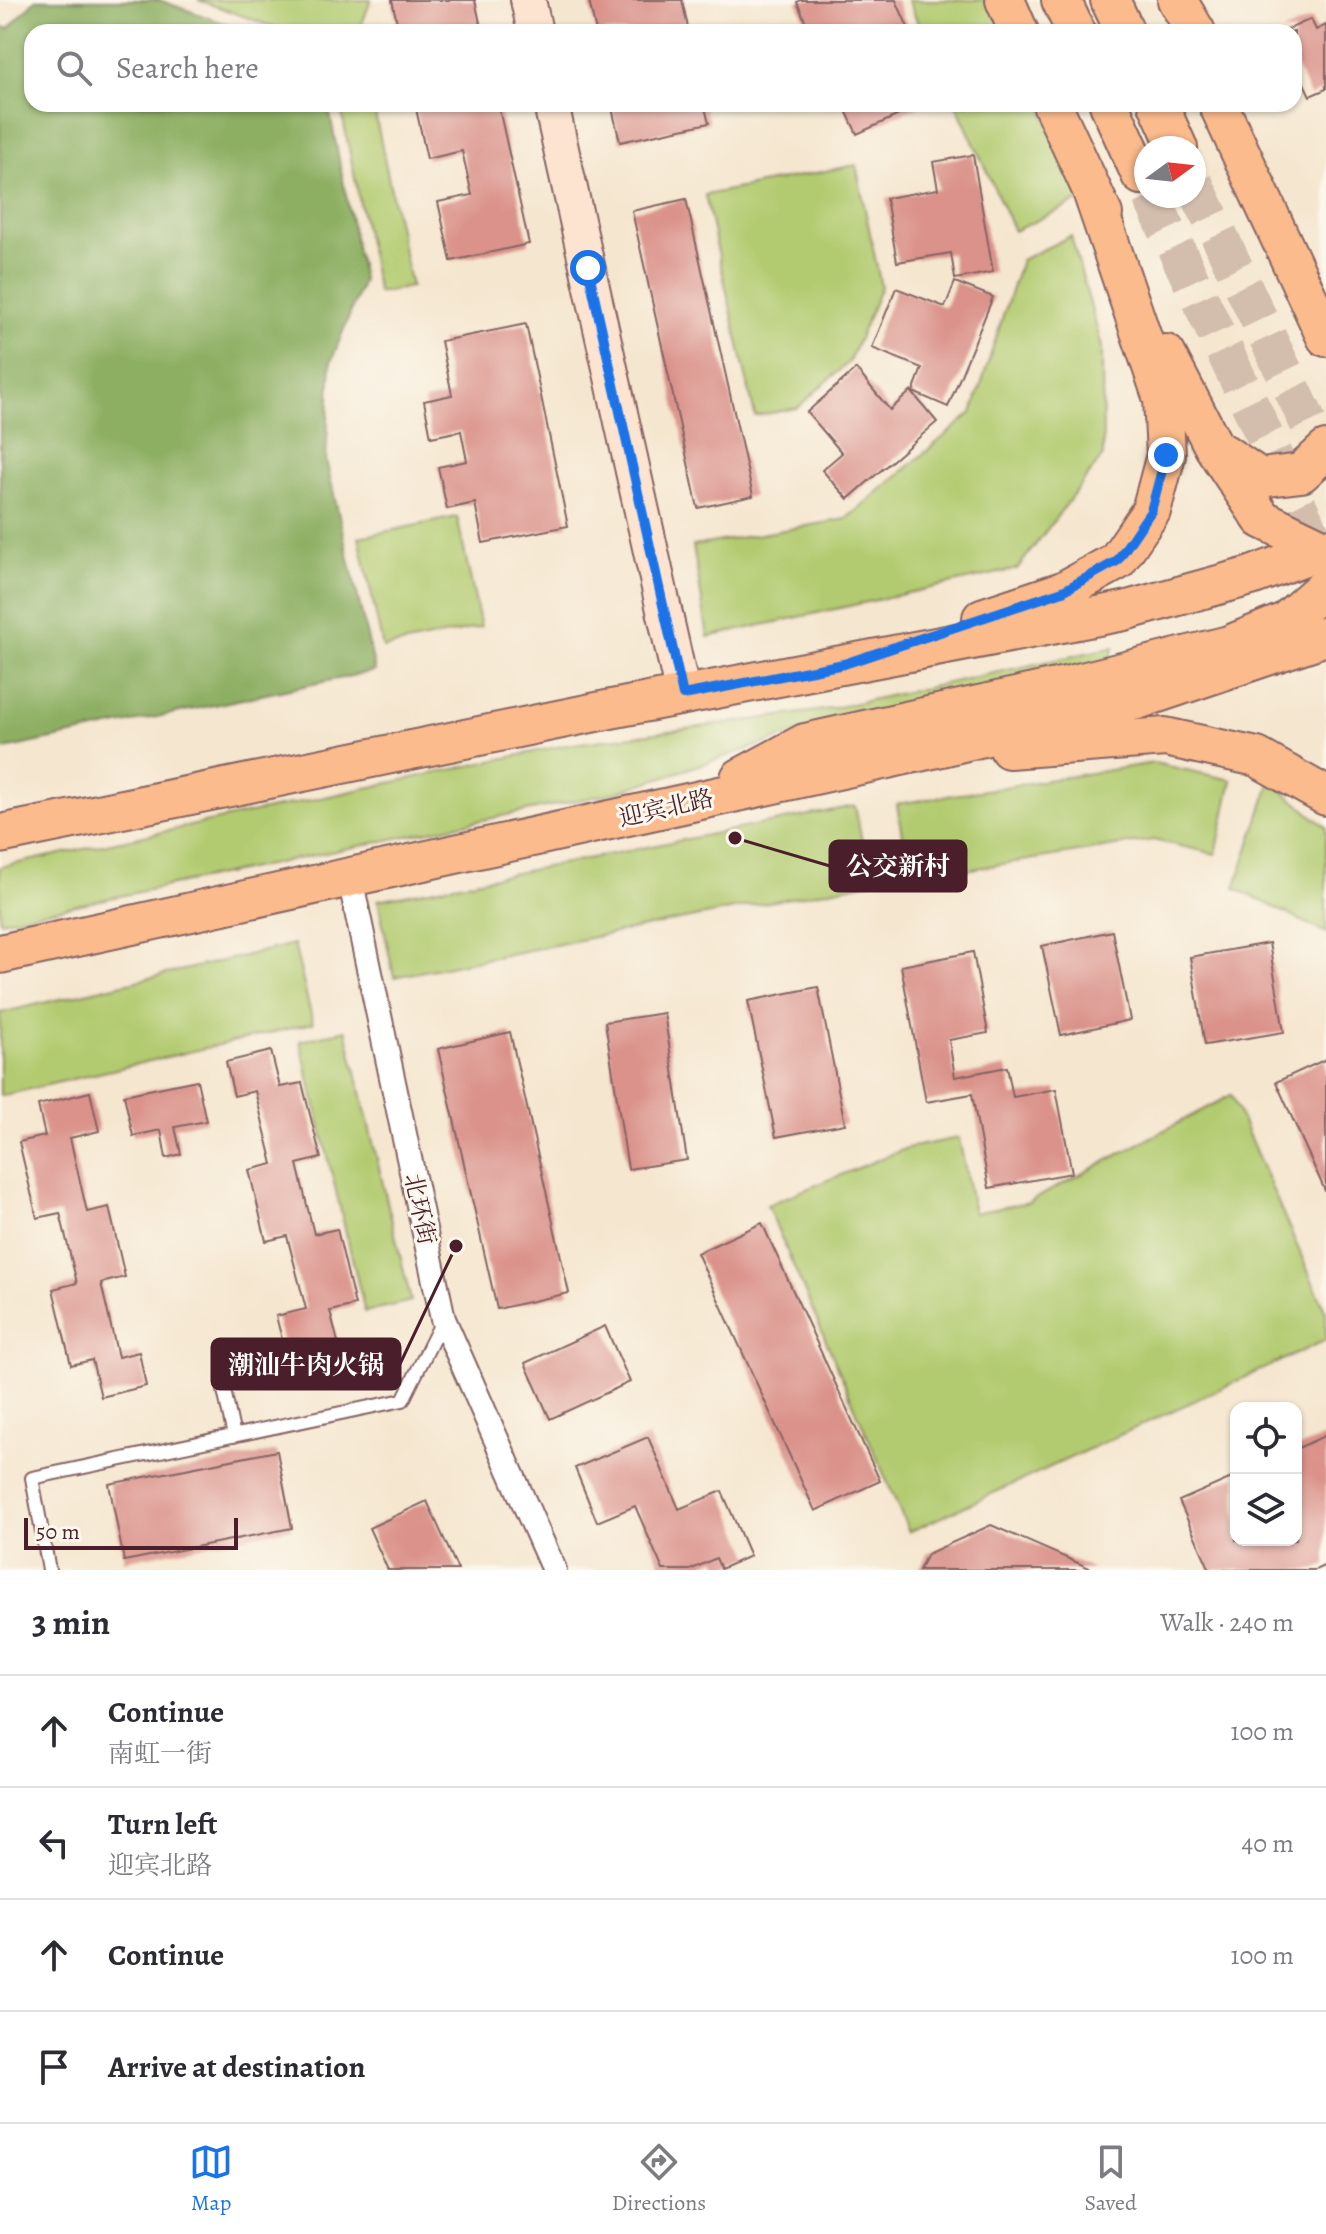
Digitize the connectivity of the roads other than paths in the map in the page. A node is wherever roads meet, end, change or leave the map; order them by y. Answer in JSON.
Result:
{"nodes":[{"id":1,"x":528,"y":0,"type":"edge"},
{"id":2,"x":1005,"y":0,"type":"edge"},
{"id":3,"x":1061,"y":0,"type":"edge"},
{"id":4,"x":1110,"y":0,"type":"edge"},
{"id":5,"x":1170,"y":0,"type":"edge"},
{"id":6,"x":1177,"y":0,"type":"edge"},
{"id":7,"x":533,"y":24,"type":"edge"},
{"id":8,"x":1016,"y":24,"type":"edge"},
{"id":9,"x":1072,"y":24,"type":"edge"},
{"id":10,"x":1121,"y":24,"type":"edge"},
{"id":11,"x":1180,"y":24,"type":"edge"},
{"id":12,"x":1191,"y":24,"type":"edge"},
{"id":13,"x":553,"y":112,"type":"edge"},
{"id":14,"x":1056,"y":112,"type":"edge"},
{"id":15,"x":1113,"y":112,"type":"edge"},
{"id":16,"x":1162,"y":112,"type":"edge"},
{"id":17,"x":1222,"y":112,"type":"edge"},
{"id":18,"x":1242,"y":112,"type":"edge"},
{"id":19,"x":1173,"y":136,"type":"edge"},
{"id":20,"x":1134,"y":159,"type":"edge"},
{"id":21,"x":1092,"y":191,"type":"junction"},
{"id":22,"x":1326,"y":279,"type":"edge"},
{"id":23,"x":1326,"y":337,"type":"edge"},
{"id":24,"x":1214,"y":447,"type":"junction"},
{"id":25,"x":1326,"y":450,"type":"edge"},
{"id":26,"x":1326,"y":564,"type":"edge"},
{"id":27,"x":1326,"y":636,"type":"edge"},
{"id":28,"x":844,"y":664,"type":"junction"},
{"id":29,"x":683,"y":695,"type":"junction"},
{"id":30,"x":942,"y":747,"type":"junction"},
{"id":31,"x":1326,"y":796,"type":"edge"},
{"id":32,"x":695,"y":801,"type":"junction"},
{"id":33,"x":0,"y":834,"type":"edge"},
{"id":34,"x":350,"y":878,"type":"junction"},
{"id":35,"x":0,"y":954,"type":"edge"},
{"id":36,"x":443,"y":1319,"type":"junction"},
{"id":37,"x":224,"y":1390,"type":"dead end"},
{"id":38,"x":234,"y":1436,"type":"junction"},
{"id":39,"x":49,"y":1570,"type":"edge"},
{"id":40,"x":554,"y":1570,"type":"edge"}],
"edges":[{"from":1,"to":7,"type":"main road"},
{"from":2,"to":8,"type":"main road"},
{"from":3,"to":9,"type":"main road"},
{"from":4,"to":10,"type":"main road"},
{"from":5,"to":11,"type":"main road"},
{"from":6,"to":12,"type":"main road"},
{"from":13,"to":29,"type":"main road"},
{"from":14,"to":21,"type":"main road"},
{"from":15,"to":20,"type":"main road"},
{"from":16,"to":19,"type":"main road"},
{"from":17,"to":23,"type":"main road"},
{"from":18,"to":22,"type":"main road"},
{"from":21,"to":24,"type":"main road"},
{"from":21,"to":28,"type":"main road"},
{"from":24,"to":25,"type":"main road"},
{"from":24,"to":26,"type":"main road"},
{"from":26,"to":28,"type":"main road"},
{"from":26,"to":32,"type":"main road"},
{"from":27,"to":30,"type":"main road","name":"迎宾北路"},
{"from":28,"to":29,"type":"main road"},
{"from":29,"to":33,"type":"main road"},
{"from":30,"to":31,"type":"main road"},
{"from":30,"to":32,"type":"main road","name":"迎宾北路"},
{"from":32,"to":34,"type":"main road","name":"迎宾北路"},
{"from":34,"to":35,"type":"main road","name":"迎宾北路"},
{"from":34,"to":36,"type":"street","name":"北环街"},
{"from":36,"to":38,"type":"lane"},
{"from":36,"to":40,"type":"street","name":"北环街"},
{"from":37,"to":38,"type":"lane"},
{"from":38,"to":39,"type":"lane"}]}
